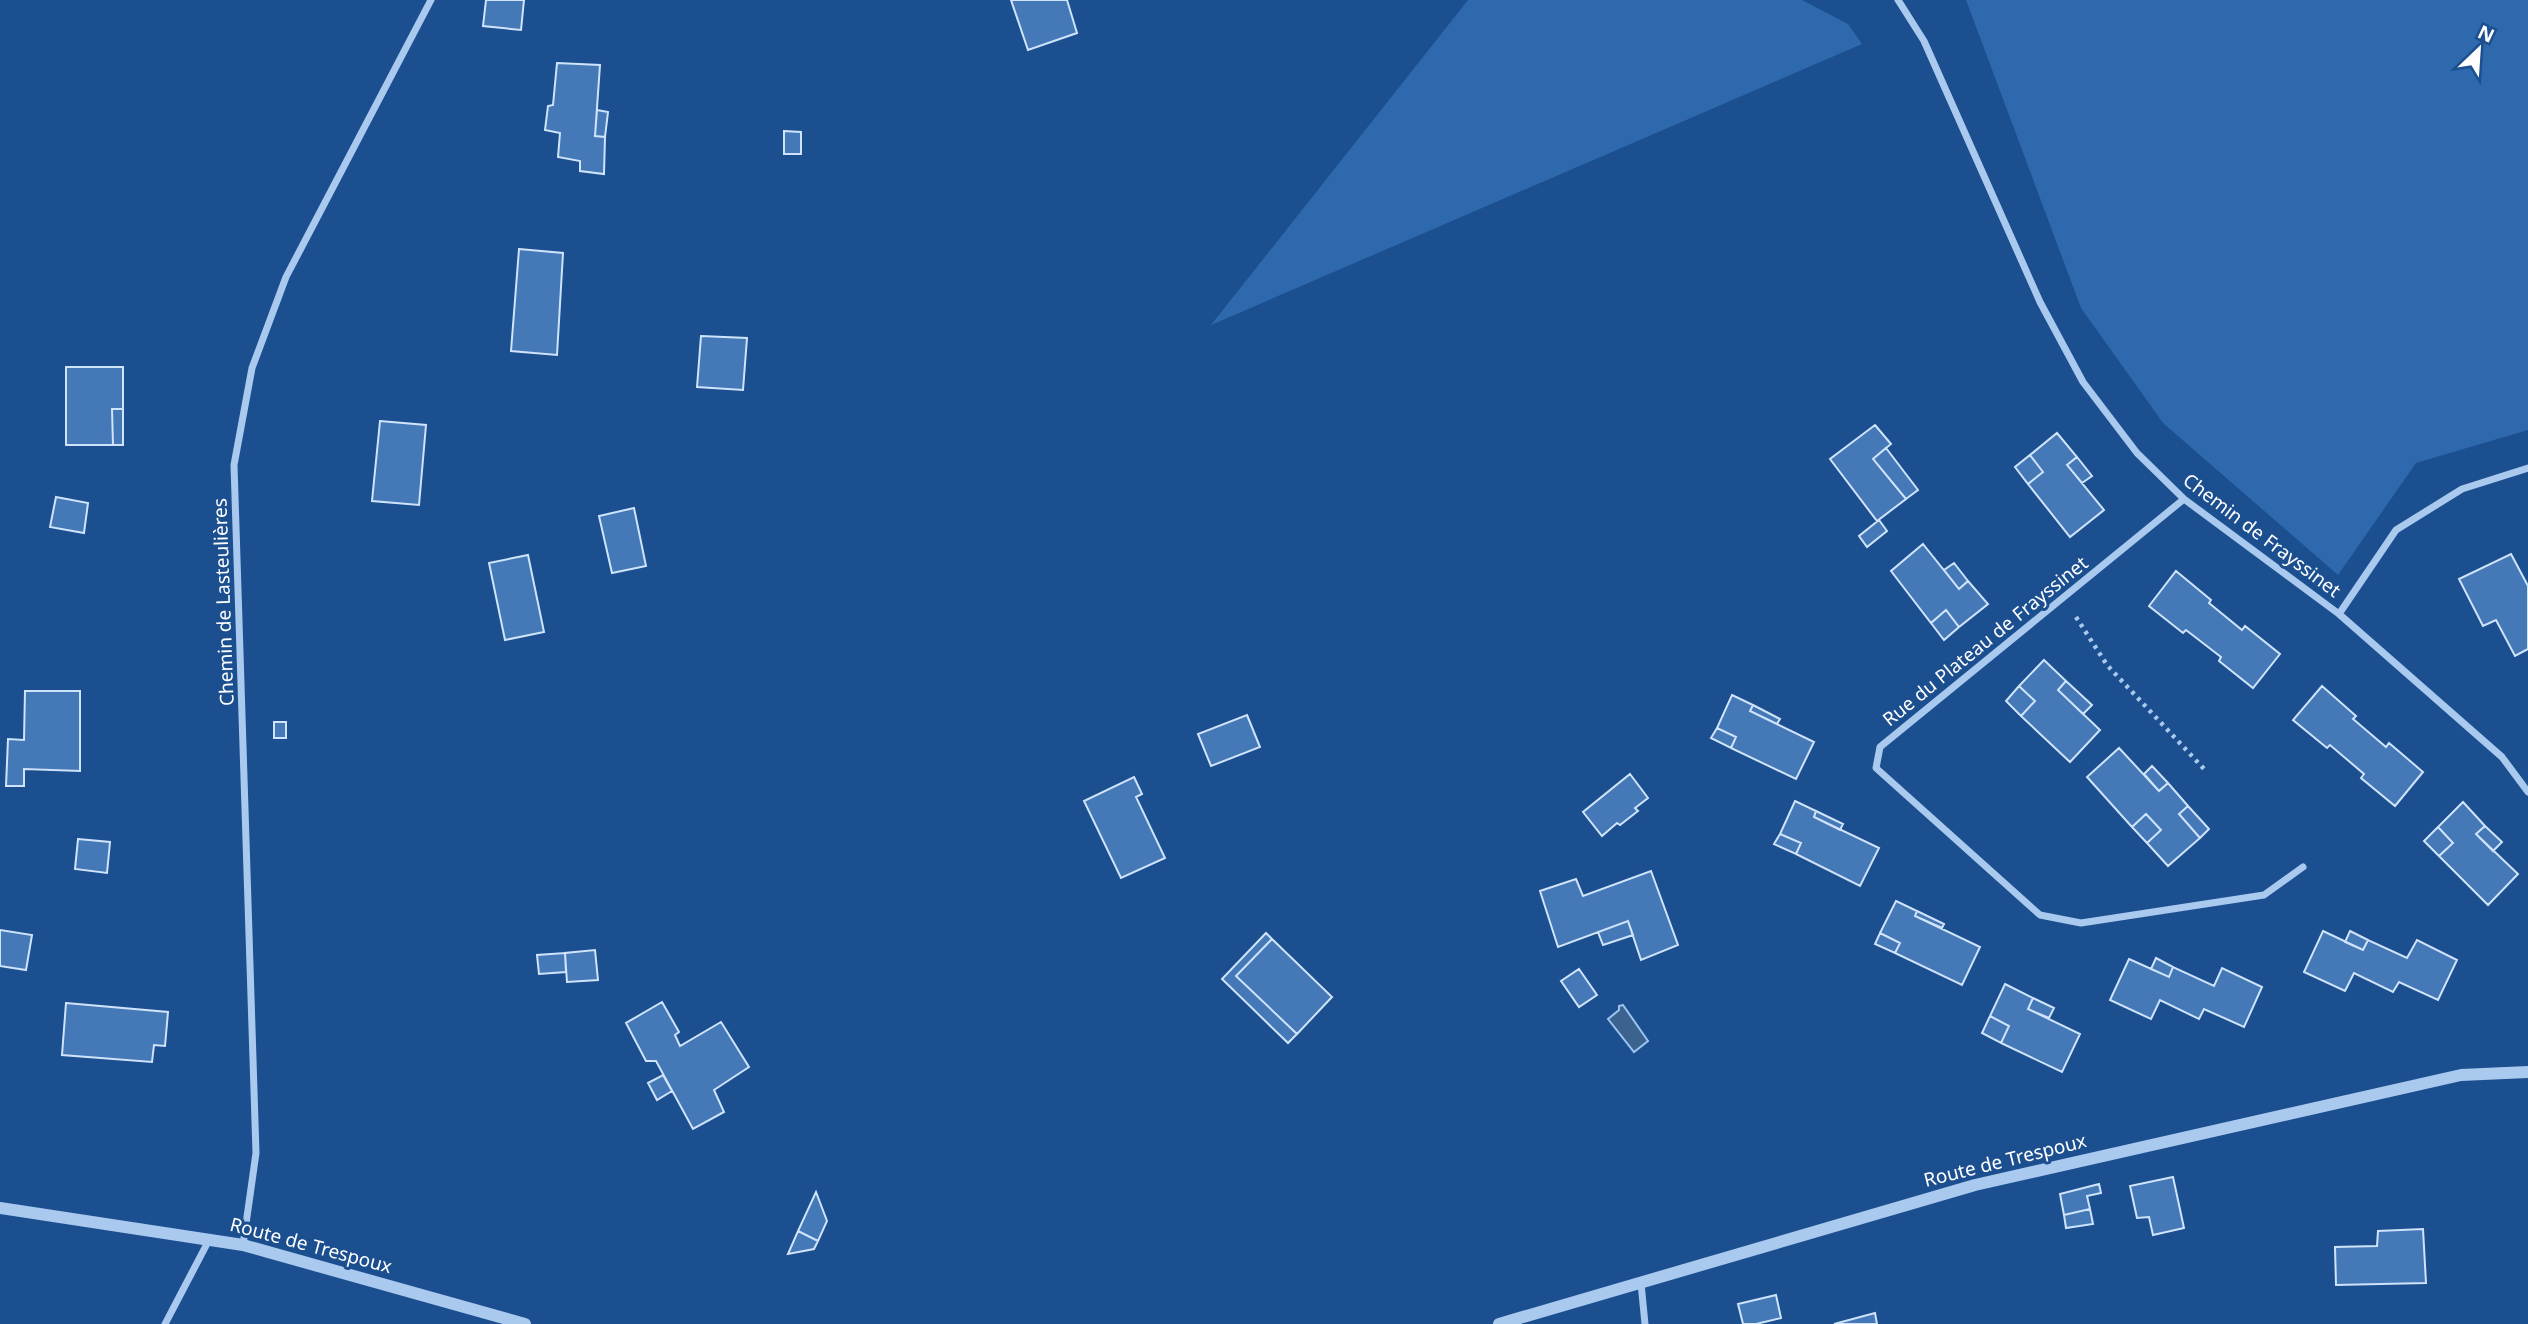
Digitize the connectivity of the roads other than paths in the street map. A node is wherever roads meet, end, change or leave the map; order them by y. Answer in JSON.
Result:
{"nodes":[{"id":1,"x":430,"y":0,"type":"edge"},
{"id":2,"x":1898,"y":0,"type":"edge"},
{"id":3,"x":2528,"y":468,"type":"edge"},
{"id":4,"x":2184,"y":499,"type":"junction"},
{"id":5,"x":2339,"y":614,"type":"junction"},
{"id":6,"x":2528,"y":792,"type":"edge"},
{"id":7,"x":2302,"y":867,"type":"dead end"},
{"id":8,"x":2528,"y":1072,"type":"edge"},
{"id":9,"x":0,"y":1208,"type":"edge"},
{"id":10,"x":209,"y":1240,"type":"junction"},
{"id":11,"x":243,"y":1245,"type":"junction"},
{"id":12,"x":1641,"y":1283,"type":"junction"},
{"id":13,"x":164,"y":1324,"type":"edge"},
{"id":14,"x":525,"y":1324,"type":"edge"},
{"id":15,"x":1499,"y":1324,"type":"edge"},
{"id":16,"x":1645,"y":1324,"type":"edge"}],
"edges":[{"from":1,"to":11,"type":"street","name":"Chemin de Lasteulières"},
{"from":2,"to":4,"type":"street","name":"Chemin de Frayssinet"},
{"from":3,"to":5,"type":"street"},
{"from":4,"to":5,"type":"street","name":"Chemin de Frayssinet"},
{"from":4,"to":7,"type":"street","name":"Rue du Plateau de Frayssinet"},
{"from":5,"to":6,"type":"street","name":"Chemin de Frayssinet"},
{"from":8,"to":12,"type":"street","name":"Route de Trespoux"},
{"from":9,"to":10,"type":"street","name":"Route de Trespoux"},
{"from":10,"to":11,"type":"street","name":"Route de Trespoux"},
{"from":10,"to":13,"type":"street"},
{"from":11,"to":14,"type":"street","name":"Route de Trespoux"},
{"from":12,"to":15,"type":"street","name":"Route de Trespoux"},
{"from":12,"to":16,"type":"street"}]}
